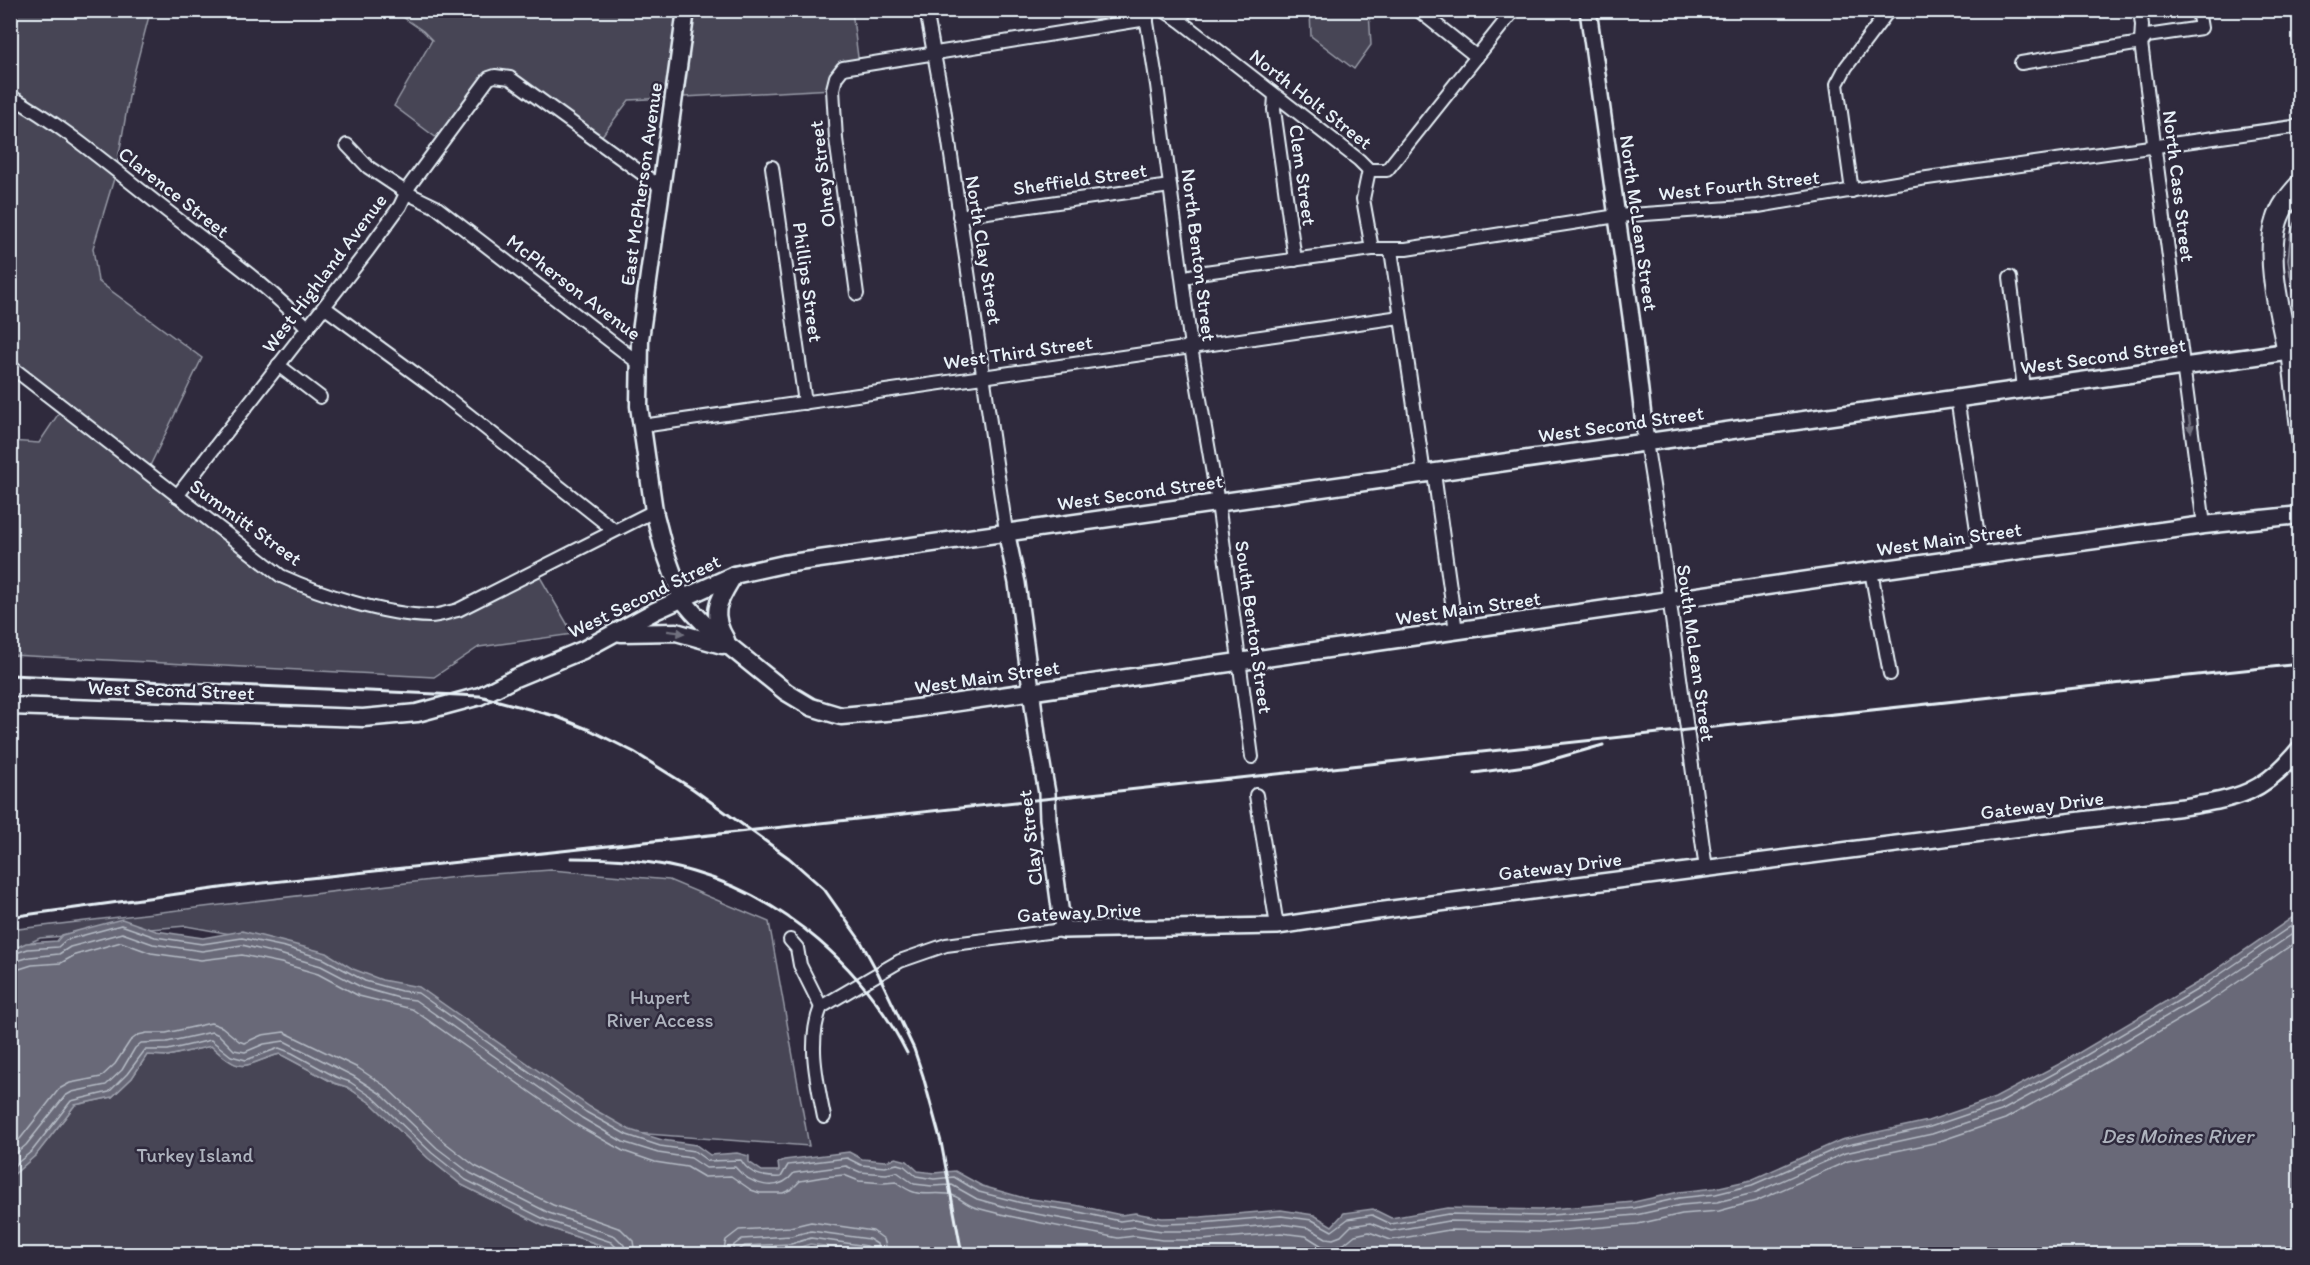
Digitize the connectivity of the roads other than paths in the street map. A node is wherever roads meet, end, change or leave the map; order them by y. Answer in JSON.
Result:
{"nodes":[{"id":1,"x":686,"y":10,"type":"edge"},
{"id":2,"x":926,"y":10,"type":"edge"},
{"id":3,"x":1163,"y":10,"type":"edge"},
{"id":4,"x":1418,"y":10,"type":"edge"},
{"id":5,"x":1514,"y":10,"type":"edge"},
{"id":6,"x":1588,"y":10,"type":"edge"},
{"id":7,"x":1889,"y":10,"type":"edge"},
{"id":8,"x":2140,"y":10,"type":"edge"},
{"id":9,"x":2198,"y":10,"type":"edge"},
{"id":10,"x":1146,"y":15,"type":"edge"},
{"id":11,"x":1183,"y":15,"type":"edge"},
{"id":12,"x":2141,"y":44,"type":"junction"},
{"id":13,"x":933,"y":53,"type":"junction"},
{"id":14,"x":1477,"y":57,"type":"junction"},
{"id":15,"x":2021,"y":63,"type":"dead end"},
{"id":16,"x":10,"y":96,"type":"edge"},
{"id":17,"x":1275,"y":96,"type":"junction"},
{"id":18,"x":2300,"y":126,"type":"edge"},
{"id":19,"x":347,"y":145,"type":"dead end"},
{"id":20,"x":2154,"y":146,"type":"junction"},
{"id":21,"x":772,"y":167,"type":"dead end"},
{"id":22,"x":1369,"y":170,"type":"junction"},
{"id":23,"x":2300,"y":185,"type":"edge"},
{"id":24,"x":1170,"y":186,"type":"junction"},
{"id":25,"x":662,"y":188,"type":"junction"},
{"id":26,"x":1852,"y":191,"type":"junction"},
{"id":27,"x":407,"y":193,"type":"junction"},
{"id":28,"x":2300,"y":200,"type":"edge"},
{"id":29,"x":959,"y":216,"type":"junction"},
{"id":30,"x":1617,"y":216,"type":"junction"},
{"id":31,"x":1372,"y":249,"type":"junction"},
{"id":32,"x":1391,"y":250,"type":"junction"},
{"id":33,"x":1295,"y":260,"type":"junction"},
{"id":34,"x":2010,"y":277,"type":"dead end"},
{"id":35,"x":1183,"y":278,"type":"junction"},
{"id":36,"x":857,"y":294,"type":"dead end"},
{"id":37,"x":324,"y":307,"type":"junction"},
{"id":38,"x":1400,"y":317,"type":"junction"},
{"id":39,"x":308,"y":328,"type":"junction"},
{"id":40,"x":1191,"y":347,"type":"junction"},
{"id":41,"x":2294,"y":350,"type":"edge"},
{"id":42,"x":640,"y":364,"type":"junction"},
{"id":43,"x":278,"y":365,"type":"junction"},
{"id":44,"x":10,"y":366,"type":"edge"},
{"id":45,"x":2182,"y":366,"type":"junction"},
{"id":46,"x":984,"y":376,"type":"junction"},
{"id":47,"x":2024,"y":388,"type":"junction"},
{"id":48,"x":320,"y":397,"type":"dead end"},
{"id":49,"x":1957,"y":398,"type":"junction"},
{"id":50,"x":805,"y":402,"type":"junction"},
{"id":51,"x":642,"y":426,"type":"junction"},
{"id":52,"x":1646,"y":442,"type":"junction"},
{"id":53,"x":2300,"y":454,"type":"edge"},
{"id":54,"x":1429,"y":474,"type":"junction"},
{"id":55,"x":177,"y":496,"type":"junction"},
{"id":56,"x":1218,"y":503,"type":"junction"},
{"id":57,"x":654,"y":511,"type":"junction"},
{"id":58,"x":2300,"y":515,"type":"edge"},
{"id":59,"x":2204,"y":525,"type":"junction"},
{"id":60,"x":614,"y":530,"type":"junction"},
{"id":61,"x":1006,"y":531,"type":"junction"},
{"id":62,"x":1981,"y":556,"type":"junction"},
{"id":63,"x":1871,"y":571,"type":"junction"},
{"id":64,"x":734,"y":575,"type":"junction"},
{"id":65,"x":682,"y":599,"type":"junction"},
{"id":66,"x":1669,"y":600,"type":"junction"},
{"id":67,"x":1456,"y":631,"type":"junction"},
{"id":68,"x":618,"y":633,"type":"junction"},
{"id":69,"x":732,"y":648,"type":"junction"},
{"id":70,"x":1239,"y":663,"type":"junction"},
{"id":71,"x":1890,"y":674,"type":"dead end"},
{"id":72,"x":1032,"y":692,"type":"junction"},
{"id":73,"x":10,"y":706,"type":"edge"},
{"id":74,"x":2300,"y":748,"type":"edge"},
{"id":75,"x":1252,"y":757,"type":"dead end"},
{"id":76,"x":1256,"y":795,"type":"dead end"},
{"id":77,"x":1706,"y":869,"type":"junction"},
{"id":78,"x":1277,"y":926,"type":"junction"},
{"id":79,"x":1063,"y":930,"type":"junction"},
{"id":80,"x":790,"y":940,"type":"dead end"},
{"id":81,"x":821,"y":1007,"type":"junction"},
{"id":82,"x":824,"y":1116,"type":"dead end"}],
"edges":[{"from":1,"to":25,"type":"main road","name":"East McPherson Avenue"},
{"from":2,"to":13,"type":"street","name":"North Clay Street"},
{"from":3,"to":11,"type":"street","name":"North Holt Street"},
{"from":4,"to":14,"type":"street"},
{"from":5,"to":14,"type":"street"},
{"from":6,"to":30,"type":"street","name":"North McLean Street"},
{"from":7,"to":26,"type":"street"},
{"from":8,"to":12,"type":"street","name":"North Cass Street"},
{"from":9,"to":12,"type":"street"},
{"from":10,"to":13,"type":"street"},
{"from":10,"to":24,"type":"street","name":"North Benton Street"},
{"from":11,"to":17,"type":"street","name":"North Holt Street"},
{"from":12,"to":15,"type":"street"},
{"from":12,"to":20,"type":"street","name":"North Cass Street"},
{"from":13,"to":29,"type":"street","name":"North Clay Street"},
{"from":13,"to":36,"type":"street","name":"Olney Street"},
{"from":14,"to":22,"type":"street"},
{"from":16,"to":39,"type":"street","name":"Clarence Street"},
{"from":17,"to":22,"type":"street","name":"North Holt Street"},
{"from":17,"to":33,"type":"street","name":"Clem Street"},
{"from":18,"to":20,"type":"street","name":"West Fourth Street"},
{"from":19,"to":27,"type":"street","name":"McPherson Avenue"},
{"from":20,"to":26,"type":"street","name":"West Fourth Street"},
{"from":20,"to":45,"type":"street","name":"North Cass Street"},
{"from":21,"to":50,"type":"street","name":"Phillips Street"},
{"from":22,"to":31,"type":"street","name":"North Holt Street"},
{"from":23,"to":41,"type":"highway"},
{"from":24,"to":29,"type":"street","name":"Sheffield Street"},
{"from":24,"to":35,"type":"street","name":"North Benton Street"},
{"from":25,"to":27,"type":"street","name":"West Highland Avenue"},
{"from":25,"to":42,"type":"main road","name":"East McPherson Avenue"},
{"from":26,"to":30,"type":"street","name":"West Fourth Street"},
{"from":27,"to":37,"type":"street","name":"West Highland Avenue"},
{"from":27,"to":42,"type":"street","name":"McPherson Avenue"},
{"from":28,"to":41,"type":"highway"},
{"from":29,"to":46,"type":"street","name":"North Clay Street"},
{"from":30,"to":32,"type":"street","name":"West Fourth Street"},
{"from":30,"to":52,"type":"street","name":"North McLean Street"},
{"from":31,"to":32,"type":"street","name":"West Fourth Street"},
{"from":31,"to":33,"type":"street","name":"West Fourth Street"},
{"from":32,"to":38,"type":"street"},
{"from":33,"to":35,"type":"street","name":"West Fourth Street"},
{"from":34,"to":47,"type":"street"},
{"from":35,"to":40,"type":"street","name":"North Benton Street"},
{"from":37,"to":39,"type":"street","name":"West Highland Avenue"},
{"from":37,"to":60,"type":"street"},
{"from":38,"to":40,"type":"street","name":"West Third Street"},
{"from":38,"to":54,"type":"street"},
{"from":39,"to":43,"type":"street","name":"West Highland Avenue"},
{"from":40,"to":46,"type":"street","name":"West Third Street"},
{"from":40,"to":56,"type":"street","name":"North Benton Street"},
{"from":41,"to":45,"type":"main road","name":"West Second Street"},
{"from":41,"to":53,"type":"street"},
{"from":42,"to":51,"type":"main road","name":"McPherson Avenue"},
{"from":43,"to":48,"type":"street"},
{"from":43,"to":55,"type":"street","name":"West Highland Avenue"},
{"from":44,"to":55,"type":"street","name":"Summitt Street"},
{"from":45,"to":47,"type":"main road","name":"West Second Street"},
{"from":45,"to":59,"type":"street","name":"North Cass Street","one_way":true},
{"from":46,"to":50,"type":"street","name":"West Third Street"},
{"from":46,"to":61,"type":"street","name":"North Clay Street"},
{"from":47,"to":49,"type":"main road","name":"West Second Street"},
{"from":49,"to":52,"type":"main road","name":"West Second Street"},
{"from":49,"to":62,"type":"street"},
{"from":50,"to":51,"type":"street","name":"West Third Street"},
{"from":51,"to":57,"type":"main road","name":"McPherson Avenue"},
{"from":52,"to":54,"type":"main road","name":"West Second Street"},
{"from":52,"to":66,"type":"street","name":"South McLean Street"},
{"from":54,"to":56,"type":"main road","name":"West Second Street"},
{"from":54,"to":67,"type":"street"},
{"from":55,"to":60,"type":"street","name":"Summitt Street"},
{"from":56,"to":61,"type":"main road","name":"West Second Street"},
{"from":56,"to":70,"type":"street","name":"South Benton Street"},
{"from":57,"to":60,"type":"street","name":"Summitt Street"},
{"from":57,"to":65,"type":"main road","name":"McPherson Avenue"},
{"from":58,"to":59,"type":"main road","name":"West Main Street"},
{"from":59,"to":62,"type":"main road","name":"West Main Street"},
{"from":61,"to":64,"type":"main road","name":"West Second Street"},
{"from":61,"to":72,"type":"street","name":"Clay Street"},
{"from":62,"to":63,"type":"main road","name":"West Main Street"},
{"from":63,"to":66,"type":"main road","name":"West Main Street"},
{"from":63,"to":71,"type":"street"},
{"from":64,"to":65,"type":"main road","name":"West Second Street"},
{"from":64,"to":69,"type":"main road"},
{"from":65,"to":68,"type":"main road","name":"West Second Street"},
{"from":65,"to":69,"type":"main road","name":"West Main Street"},
{"from":66,"to":67,"type":"main road","name":"West Main Street"},
{"from":66,"to":77,"type":"street","name":"South McLean Street"},
{"from":67,"to":70,"type":"main road","name":"West Main Street"},
{"from":68,"to":69,"type":"main road","one_way":true},
{"from":68,"to":73,"type":"main road","name":"West Second Street"},
{"from":69,"to":72,"type":"main road","name":"West Main Street"},
{"from":70,"to":72,"type":"main road","name":"West Main Street"},
{"from":70,"to":75,"type":"street","name":"South Benton Street"},
{"from":72,"to":79,"type":"street","name":"Clay Street"},
{"from":74,"to":77,"type":"street","name":"Gateway Drive"},
{"from":76,"to":78,"type":"street"},
{"from":77,"to":78,"type":"street","name":"Gateway Drive"},
{"from":78,"to":79,"type":"street","name":"Gateway Drive"},
{"from":79,"to":81,"type":"street","name":"Gateway Drive"},
{"from":80,"to":81,"type":"street"},
{"from":81,"to":82,"type":"street"}]}
